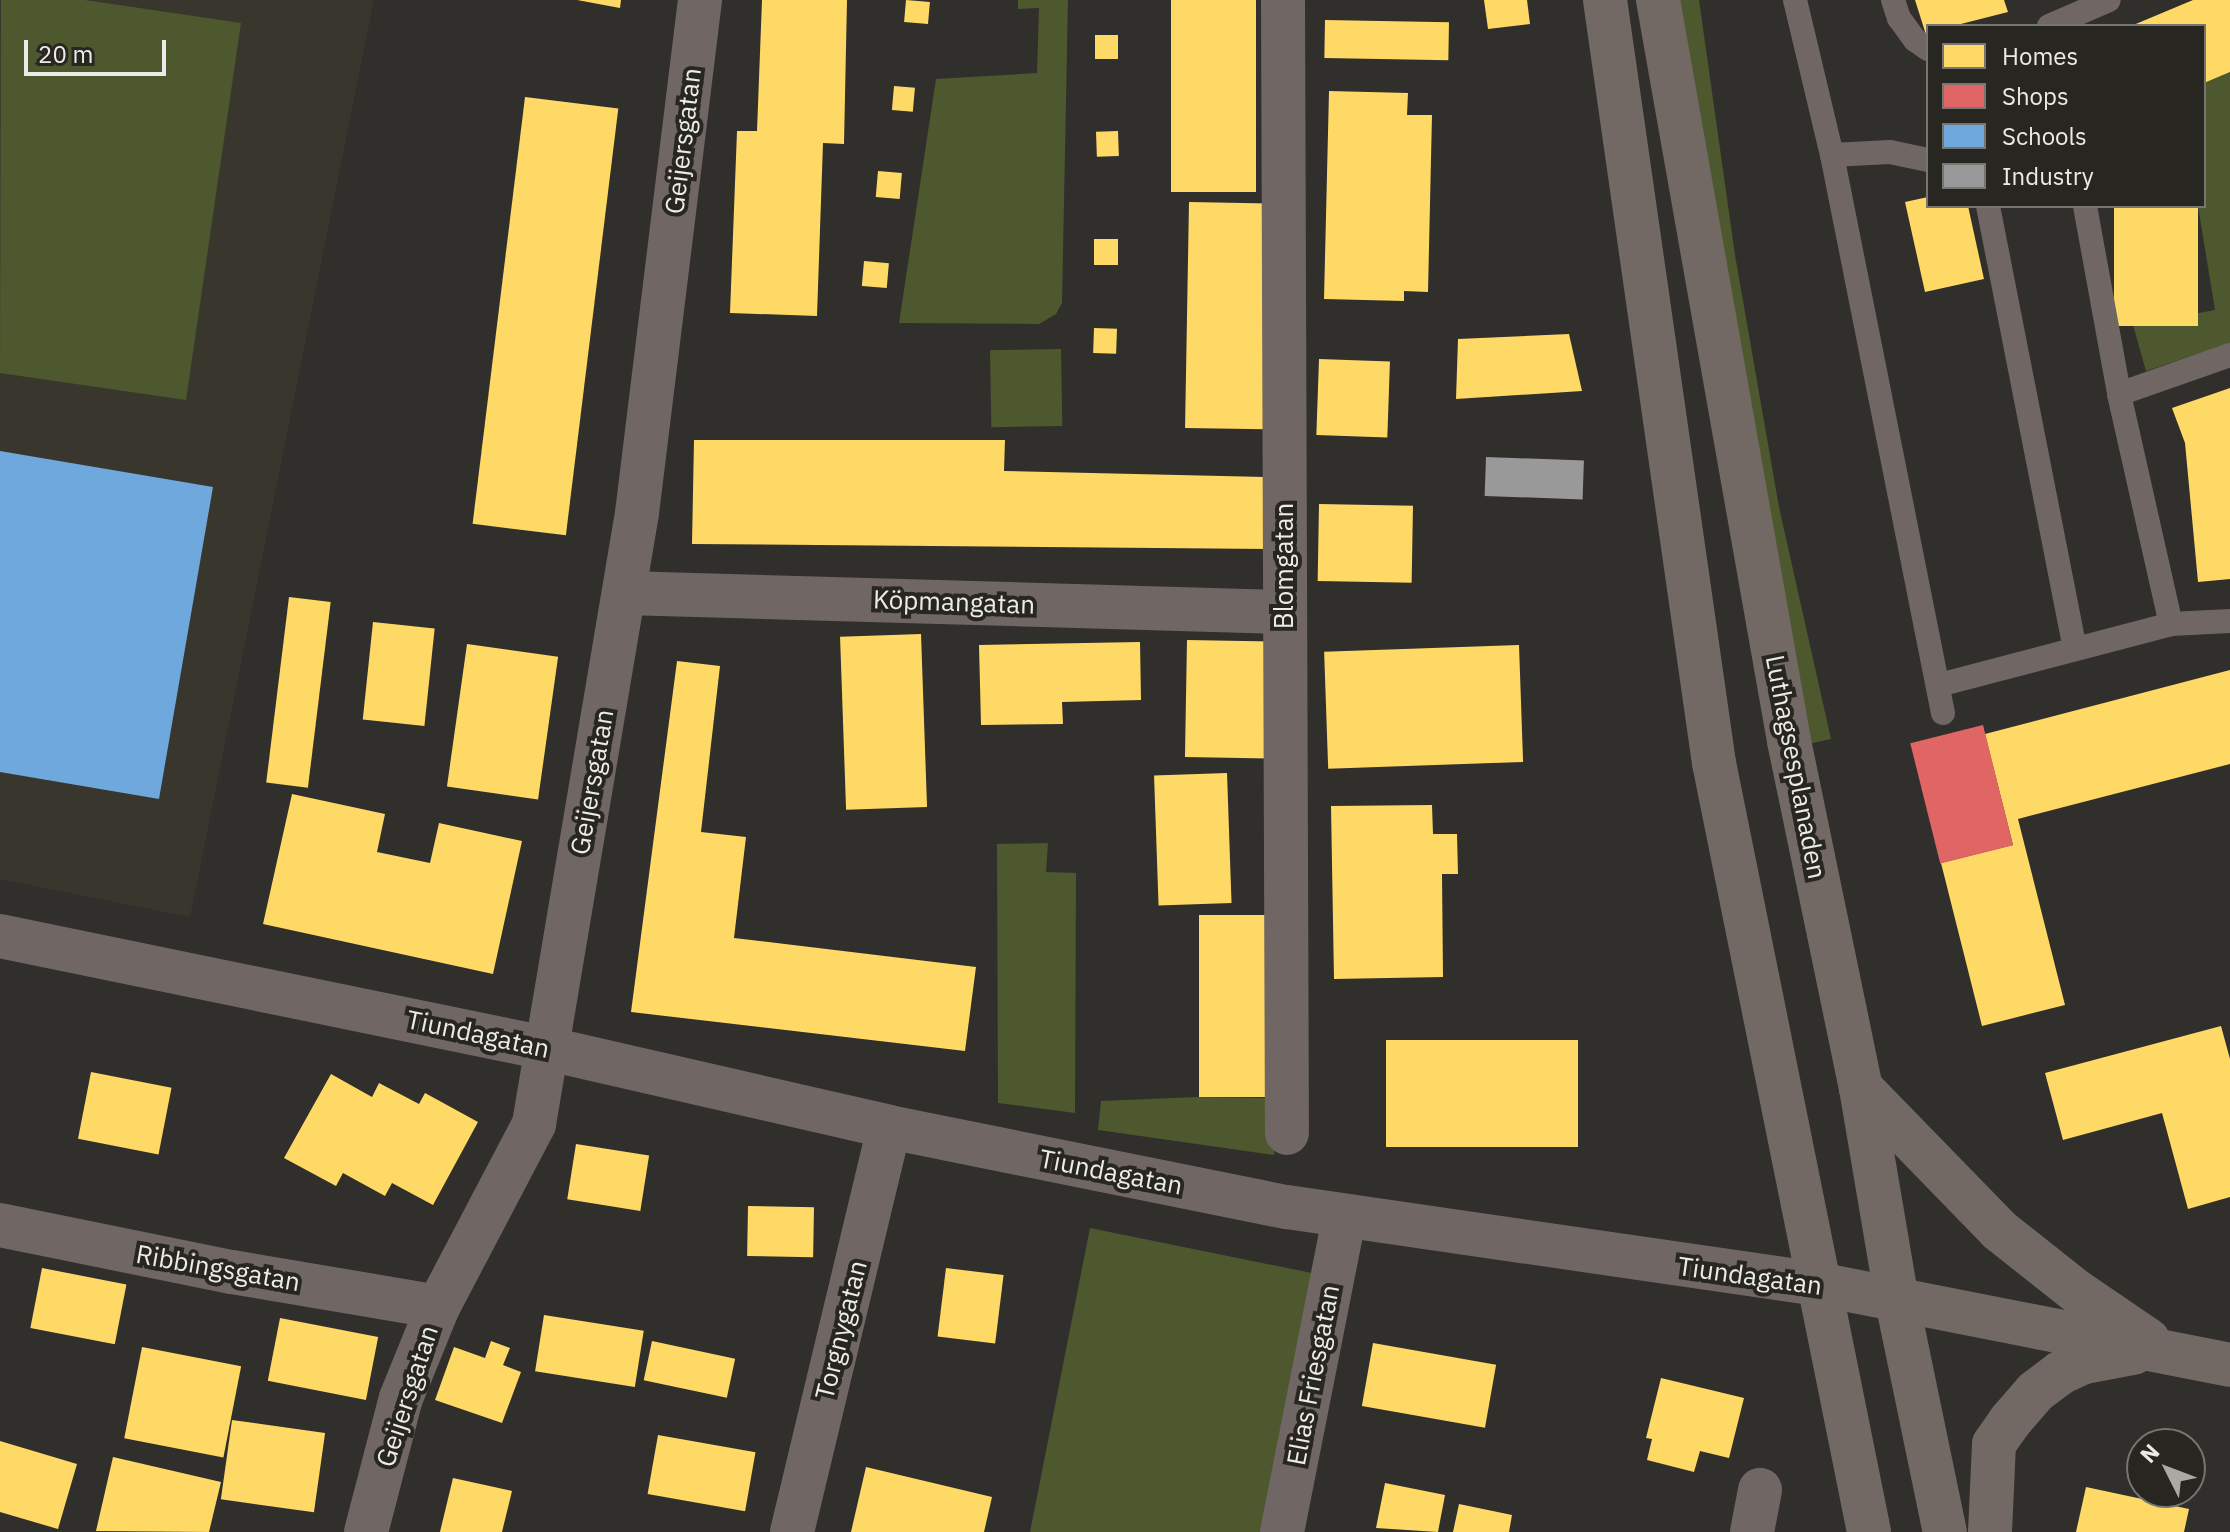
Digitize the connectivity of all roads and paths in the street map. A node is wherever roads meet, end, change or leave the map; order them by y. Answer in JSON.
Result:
{"nodes":[{"id":1,"x":700,"y":0,"type":"edge"},
{"id":2,"x":1283,"y":0,"type":"edge"},
{"id":3,"x":1605,"y":0,"type":"edge"},
{"id":4,"x":1658,"y":0,"type":"edge"},
{"id":5,"x":1795,"y":0,"type":"edge"},
{"id":6,"x":1893,"y":0,"type":"edge"},
{"id":7,"x":2109,"y":0,"type":"edge"},
{"id":8,"x":2053,"y":24,"type":"edge"},
{"id":9,"x":1926,"y":48,"type":"edge"},
{"id":10,"x":1832,"y":155,"type":"junction"},
{"id":11,"x":1926,"y":160,"type":"edge"},
{"id":12,"x":1988,"y":208,"type":"edge"},
{"id":13,"x":2085,"y":208,"type":"edge"},
{"id":14,"x":2230,"y":355,"type":"edge"},
{"id":15,"x":2119,"y":394,"type":"junction"},
{"id":16,"x":625,"y":593,"type":"junction"},
{"id":17,"x":1284,"y":612,"type":"junction"},
{"id":18,"x":2230,"y":621,"type":"edge"},
{"id":19,"x":2171,"y":624,"type":"junction"},
{"id":20,"x":2075,"y":649,"type":"junction"},
{"id":21,"x":1939,"y":685,"type":"junction"},
{"id":22,"x":1943,"y":713,"type":"dead end"},
{"id":23,"x":0,"y":936,"type":"edge"},
{"id":24,"x":545,"y":1048,"type":"junction"},
{"id":25,"x":1861,"y":1088,"type":"junction"},
{"id":26,"x":889,"y":1127,"type":"junction"},
{"id":27,"x":1287,"y":1133,"type":"dead end"},
{"id":28,"x":1344,"y":1218,"type":"junction"},
{"id":29,"x":0,"y":1225,"type":"edge"},
{"id":30,"x":1818,"y":1284,"type":"junction"},
{"id":31,"x":1897,"y":1301,"type":"junction"},
{"id":32,"x":438,"y":1307,"type":"junction"},
{"id":33,"x":2163,"y":1350,"type":"junction"},
{"id":34,"x":2230,"y":1365,"type":"edge"},
{"id":35,"x":1760,"y":1490,"type":"dead end"},
{"id":36,"x":366,"y":1532,"type":"edge"},
{"id":37,"x":792,"y":1532,"type":"edge"},
{"id":38,"x":1282,"y":1532,"type":"edge"},
{"id":39,"x":1752,"y":1532,"type":"edge"},
{"id":40,"x":1869,"y":1532,"type":"edge"},
{"id":41,"x":1945,"y":1532,"type":"edge"},
{"id":42,"x":1990,"y":1532,"type":"edge"}],
"edges":[{"from":1,"to":16,"type":"street","name":"Geijersgatan"},
{"from":2,"to":17,"type":"street","name":"Blomgatan"},
{"from":3,"to":30,"type":"main road"},
{"from":4,"to":25,"type":"main road","name":"Luthagsesplanaden"},
{"from":5,"to":10,"type":"lane"},
{"from":6,"to":9,"type":"lane"},
{"from":7,"to":8,"type":"lane"},
{"from":10,"to":11,"type":"lane"},
{"from":10,"to":21,"type":"lane"},
{"from":12,"to":20,"type":"lane"},
{"from":13,"to":15,"type":"lane"},
{"from":14,"to":15,"type":"lane"},
{"from":15,"to":19,"type":"lane"},
{"from":16,"to":17,"type":"street","name":"Köpmangatan"},
{"from":16,"to":24,"type":"street","name":"Geijersgatan"},
{"from":17,"to":27,"type":"street","name":"Blomgatan"},
{"from":18,"to":19,"type":"lane"},
{"from":19,"to":20,"type":"lane"},
{"from":20,"to":21,"type":"lane"},
{"from":21,"to":22,"type":"lane"},
{"from":23,"to":24,"type":"street","name":"Tiundagatan"},
{"from":24,"to":26,"type":"street","name":"Tiundagatan"},
{"from":24,"to":32,"type":"street","name":"Geijersgatan"},
{"from":25,"to":31,"type":"main road","name":"Luthagsesplanaden"},
{"from":25,"to":33,"type":"main road"},
{"from":26,"to":28,"type":"street","name":"Tiundagatan"},
{"from":26,"to":37,"type":"street","name":"Torgnygatan"},
{"from":28,"to":30,"type":"street","name":"Tiundagatan"},
{"from":28,"to":38,"type":"street","name":"Elias Friesgatan"},
{"from":29,"to":32,"type":"street","name":"Ribbingsgatan"},
{"from":30,"to":31,"type":"main road","name":"Tiundagatan"},
{"from":30,"to":40,"type":"main road"},
{"from":31,"to":33,"type":"main road","name":"Tiundagatan"},
{"from":31,"to":41,"type":"main road","name":"Luthagsesplanaden"},
{"from":32,"to":36,"type":"street","name":"Geijersgatan"},
{"from":33,"to":34,"type":"main road","name":"Tiundagatan"},
{"from":33,"to":42,"type":"main road"},
{"from":35,"to":39,"type":"street"}]}
